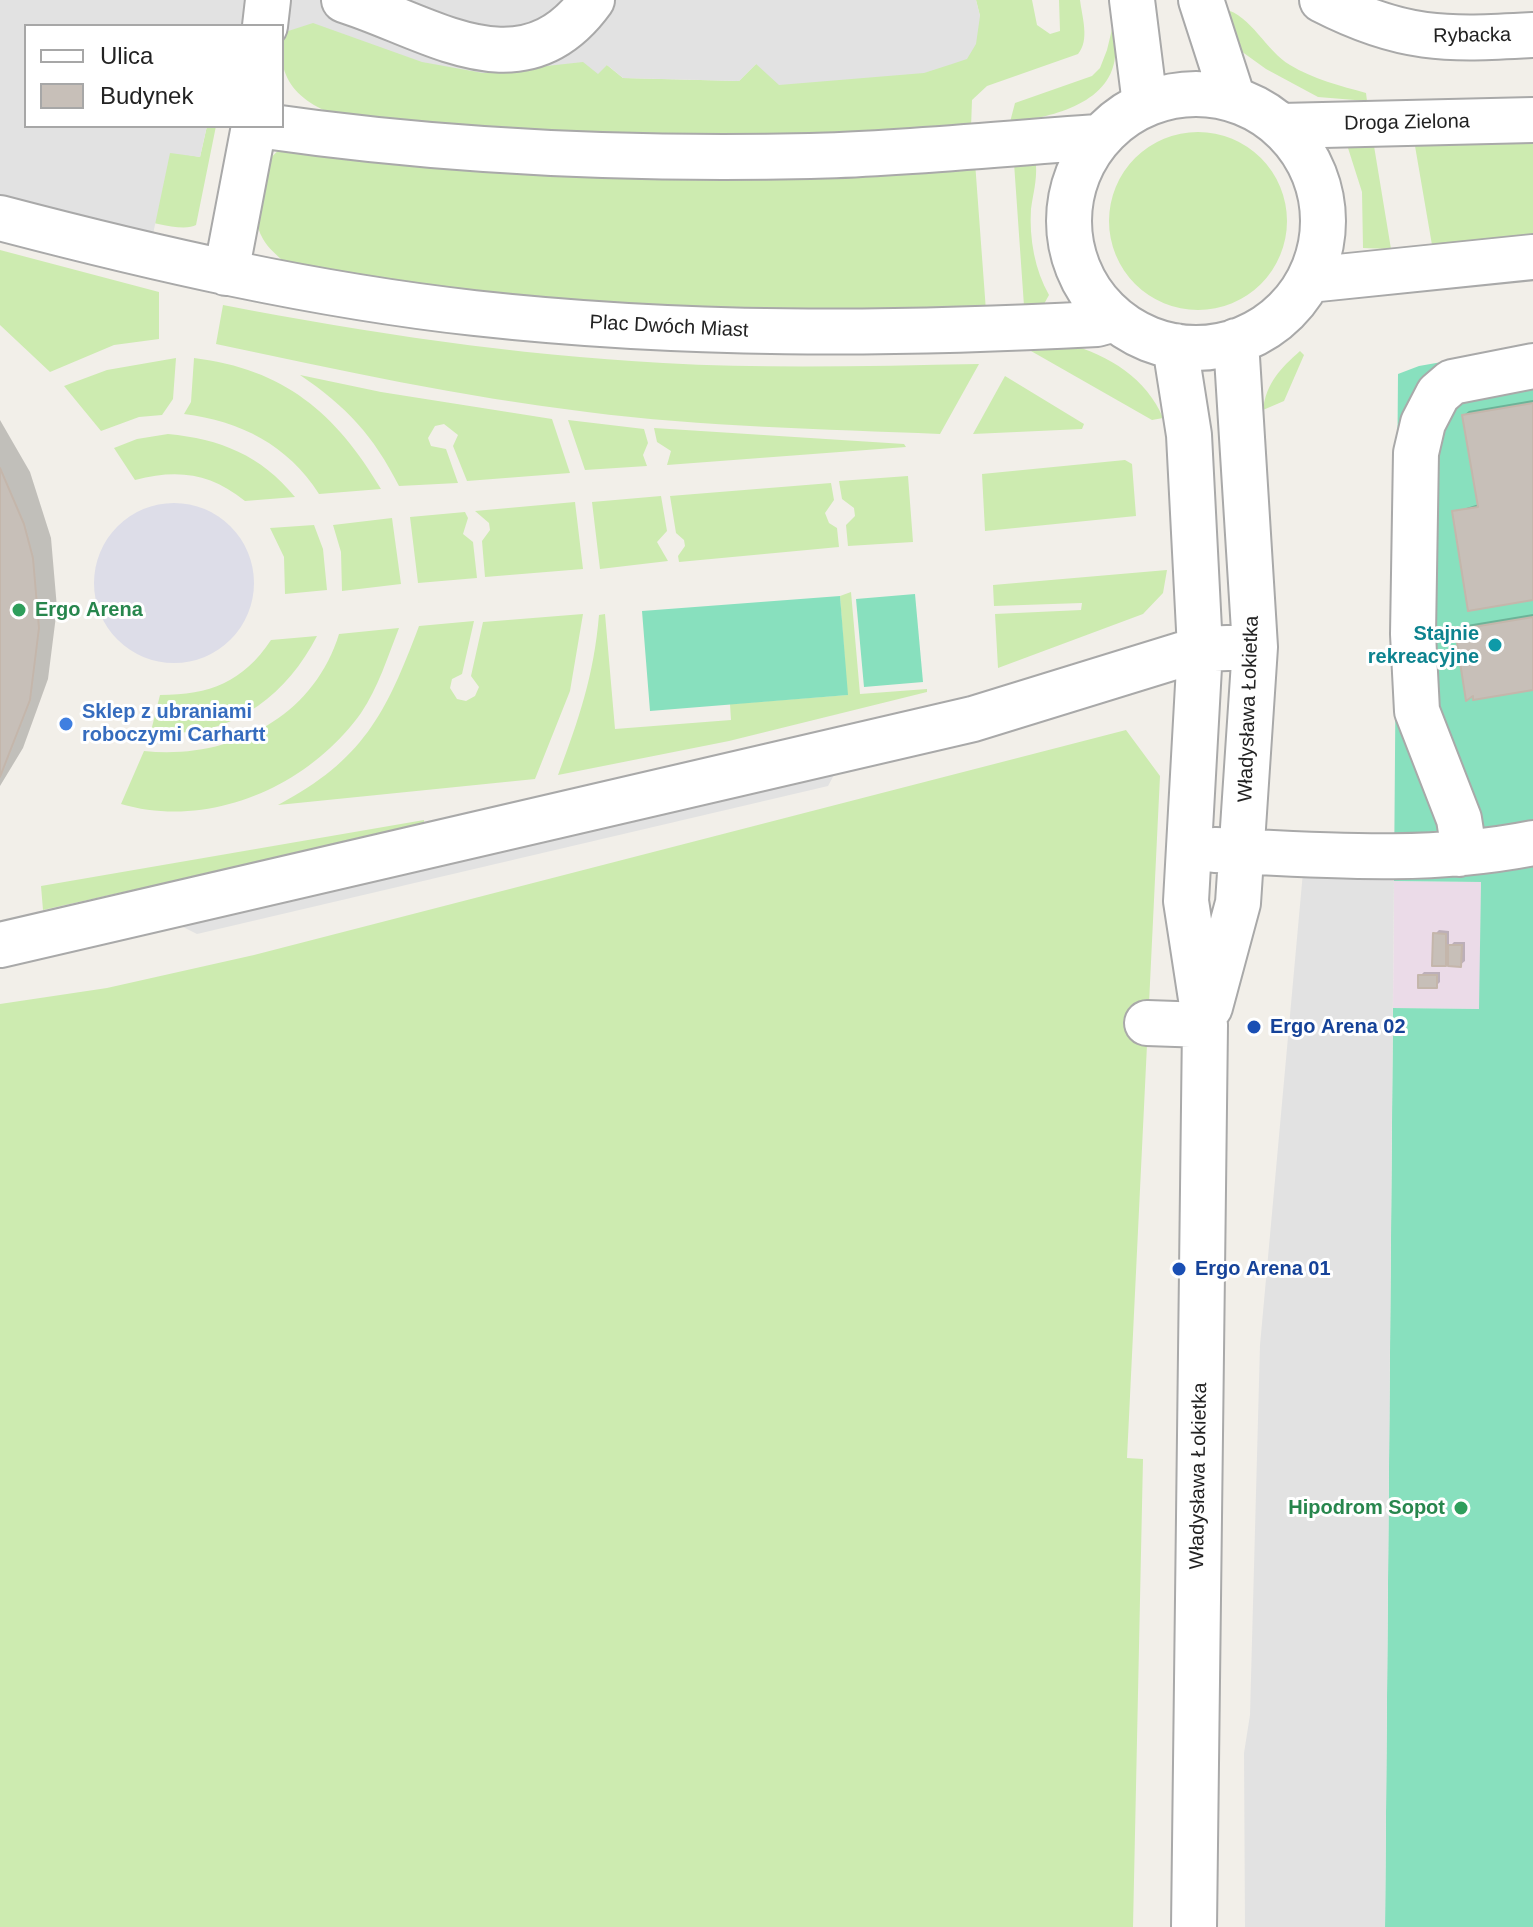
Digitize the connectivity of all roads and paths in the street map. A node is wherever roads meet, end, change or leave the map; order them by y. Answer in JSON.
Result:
{"nodes":[{"id":1,"x":268,"y":0,"type":"edge"},
{"id":2,"x":344,"y":0,"type":"edge"},
{"id":3,"x":592,"y":0,"type":"edge"},
{"id":4,"x":1132,"y":0,"type":"edge"},
{"id":5,"x":1201,"y":0,"type":"edge"},
{"id":6,"x":1322,"y":0,"type":"edge"},
{"id":7,"x":265,"y":24,"type":"edge"},
{"id":8,"x":1533,"y":35,"type":"edge"},
{"id":9,"x":1233,"y":99,"type":"junction"},
{"id":10,"x":1145,"y":104,"type":"junction"},
{"id":11,"x":1533,"y":120,"type":"edge"},
{"id":12,"x":1281,"y":126,"type":"junction"},
{"id":13,"x":254,"y":128,"type":"edge"},
{"id":14,"x":278,"y":128,"type":"edge"},
{"id":15,"x":1100,"y":137,"type":"junction"},
{"id":16,"x":0,"y":218,"type":"edge"},
{"id":17,"x":1533,"y":257,"type":"edge"},
{"id":18,"x":226,"y":273,"type":"junction"},
{"id":19,"x":1309,"y":280,"type":"junction"},
{"id":20,"x":1115,"y":319,"type":"junction"},
{"id":21,"x":1236,"y":341,"type":"junction"},
{"id":22,"x":1175,"y":346,"type":"junction"},
{"id":23,"x":1533,"y":366,"type":"edge"},
{"id":24,"x":1255,"y":647,"type":"junction"},
{"id":25,"x":1200,"y":649,"type":"junction"},
{"id":26,"x":1533,"y":843,"type":"edge"},
{"id":27,"x":1189,"y":849,"type":"junction"},
{"id":28,"x":1242,"y":851,"type":"junction"},
{"id":29,"x":1459,"y":854,"type":"junction"},
{"id":30,"x":0,"y":945,"type":"edge"},
{"id":31,"x":1147,"y":1023,"type":"dead end"},
{"id":32,"x":1205,"y":1025,"type":"junction"},
{"id":33,"x":1194,"y":1927,"type":"edge"}],
"edges":[{"from":1,"to":7,"type":"street"},
{"from":2,"to":3,"type":"street"},
{"from":4,"to":10,"type":"street"},
{"from":5,"to":9,"type":"street"},
{"from":6,"to":8,"type":"street","name":"Rybacka"},
{"from":9,"to":10,"type":"street"},
{"from":9,"to":12,"type":"street"},
{"from":10,"to":15,"type":"street"},
{"from":11,"to":12,"type":"street","name":"Droga Zielona"},
{"from":12,"to":19,"type":"street"},
{"from":13,"to":18,"type":"street"},
{"from":14,"to":15,"type":"street"},
{"from":15,"to":20,"type":"street"},
{"from":16,"to":18,"type":"street","name":"Plac Dwóch Miast"},
{"from":17,"to":19,"type":"street"},
{"from":18,"to":20,"type":"street","name":"Plac Dwóch Miast"},
{"from":19,"to":21,"type":"street"},
{"from":20,"to":22,"type":"street"},
{"from":21,"to":22,"type":"street"},
{"from":21,"to":24,"type":"street","name":"Władysława Łokietka"},
{"from":22,"to":25,"type":"street","name":"Władysława Łokietka"},
{"from":23,"to":29,"type":"street"},
{"from":24,"to":25,"type":"street"},
{"from":24,"to":28,"type":"street","name":"Władysława Łokietka"},
{"from":25,"to":27,"type":"street","name":"Władysława Łokietka"},
{"from":25,"to":30,"type":"street"},
{"from":26,"to":29,"type":"street"},
{"from":27,"to":28,"type":"street"},
{"from":27,"to":32,"type":"street","name":"Władysława Łokietka"},
{"from":28,"to":29,"type":"street"},
{"from":28,"to":32,"type":"street","name":"Władysława Łokietka"},
{"from":31,"to":32,"type":"street"},
{"from":32,"to":33,"type":"street","name":"Władysława Łokietka"}]}
